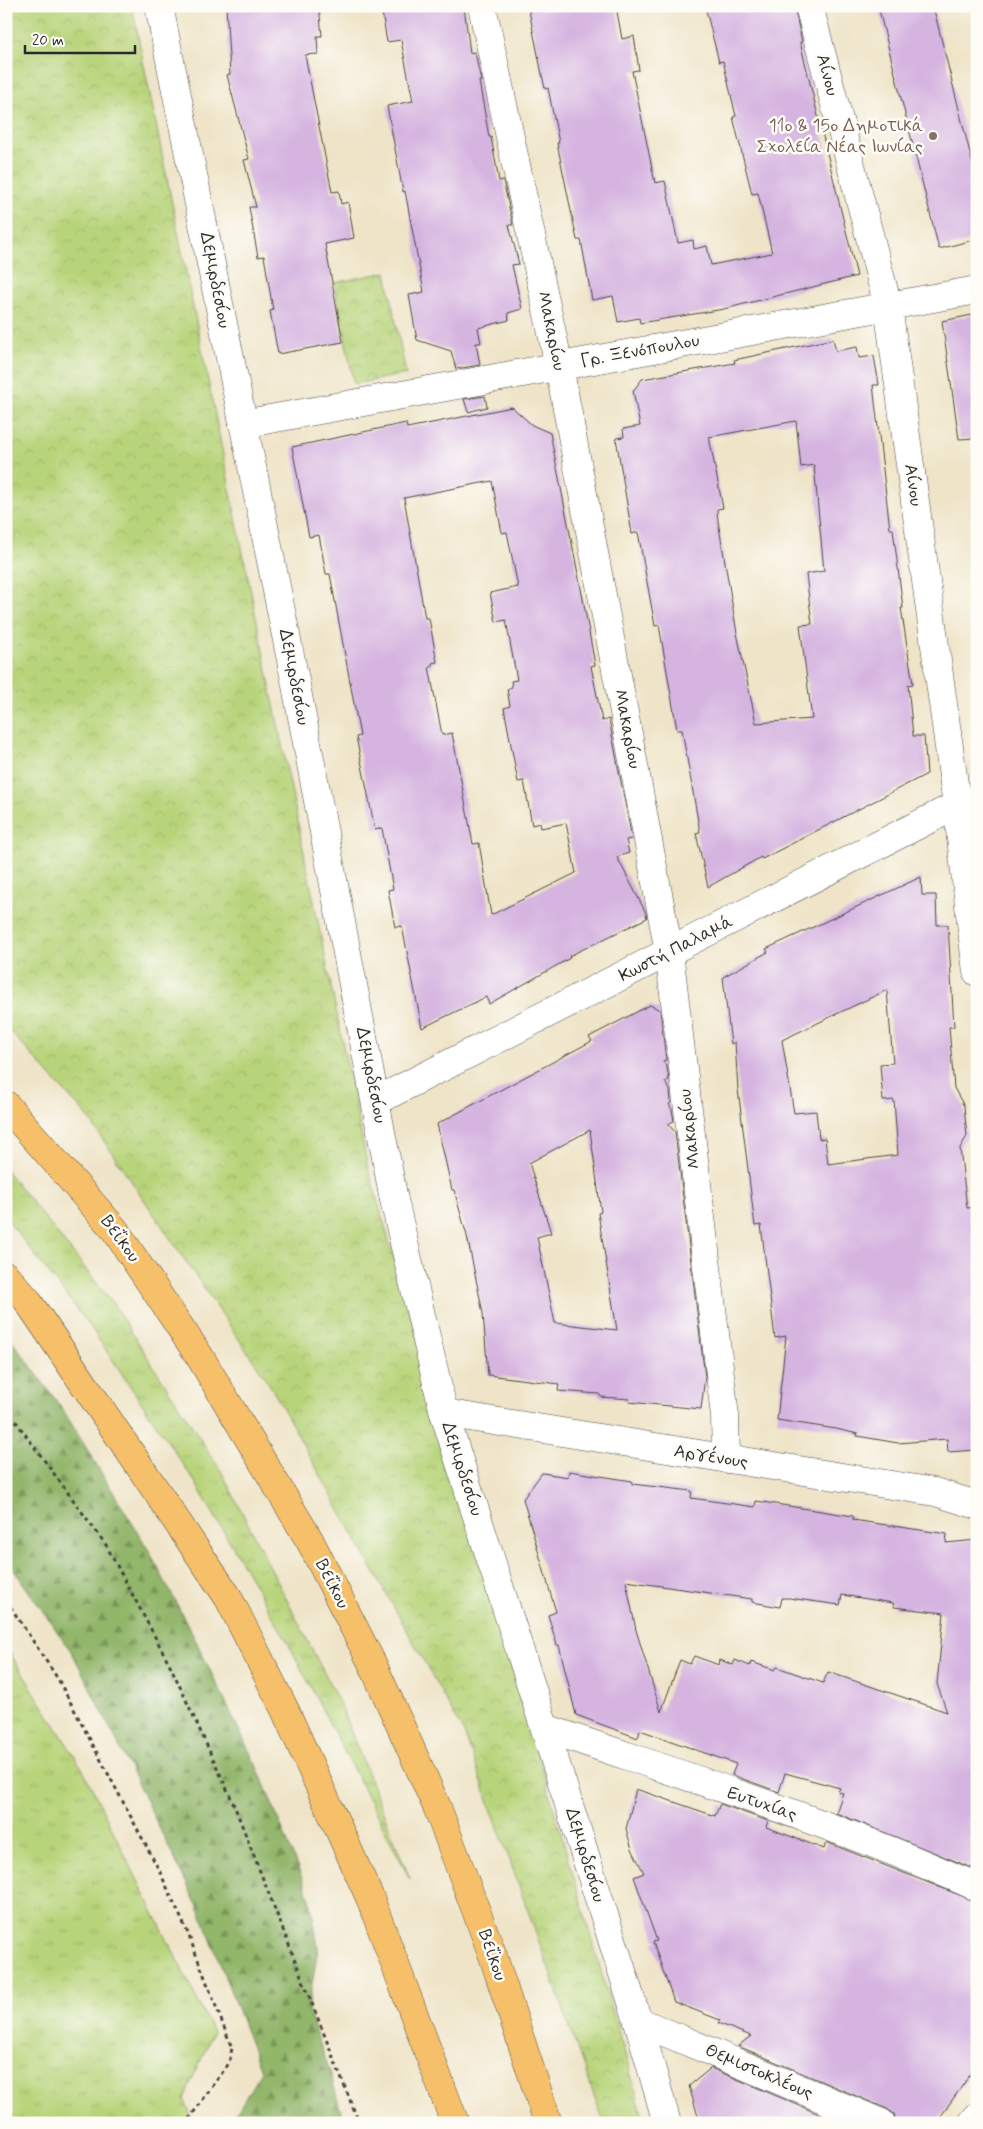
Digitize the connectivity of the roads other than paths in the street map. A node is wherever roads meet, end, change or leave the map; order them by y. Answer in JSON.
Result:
{"nodes":[{"id":1,"x":160,"y":6,"type":"edge"},
{"id":2,"x":482,"y":6,"type":"edge"},
{"id":3,"x":809,"y":6,"type":"edge"},
{"id":4,"x":977,"y":290,"type":"edge"},
{"id":5,"x":888,"y":306,"type":"junction"},
{"id":6,"x":559,"y":366,"type":"junction"},
{"id":7,"x":243,"y":424,"type":"junction"},
{"id":8,"x":967,"y":802,"type":"edge"},
{"id":9,"x":669,"y":952,"type":"junction"},
{"id":10,"x":977,"y":972,"type":"edge"},
{"id":11,"x":376,"y":1101,"type":"junction"},
{"id":12,"x":6,"y":1104,"type":"edge"},
{"id":13,"x":6,"y":1276,"type":"edge"},
{"id":14,"x":444,"y":1413,"type":"junction"},
{"id":15,"x":726,"y":1459,"type":"junction"},
{"id":16,"x":977,"y":1506,"type":"edge"},
{"id":17,"x":545,"y":1728,"type":"junction"},
{"id":18,"x":977,"y":1887,"type":"edge"},
{"id":19,"x":638,"y":2021,"type":"junction"},
{"id":20,"x":439,"y":2080,"type":"junction"},
{"id":21,"x":977,"y":2116,"type":"edge"},
{"id":22,"x":440,"y":2123,"type":"edge"},
{"id":23,"x":455,"y":2123,"type":"edge"},
{"id":24,"x":548,"y":2123,"type":"edge"},
{"id":25,"x":667,"y":2123,"type":"edge"},
{"id":26,"x":881,"y":2123,"type":"edge"},
{"id":27,"x":972,"y":2123,"type":"edge"}],
"edges":[{"from":1,"to":7,"type":"street","name":"Δεμιρδεσίου"},
{"from":2,"to":6,"type":"street","name":"Μακαρίου"},
{"from":3,"to":5,"type":"street","name":"Αίνου"},
{"from":4,"to":5,"type":"street","name":"Γρ. Ξενόπουλου"},
{"from":5,"to":6,"type":"street","name":"Γρ. Ξενόπουλου"},
{"from":5,"to":8,"type":"street","name":"Αίνου"},
{"from":6,"to":7,"type":"street","name":"Γρ. Ξενόπουλου"},
{"from":6,"to":9,"type":"street","name":"Μακαρίου"},
{"from":7,"to":11,"type":"street","name":"Δεμιρδεσίου"},
{"from":8,"to":9,"type":"street","name":"Κωστή Παλαμά"},
{"from":8,"to":10,"type":"street","name":"Αίνου"},
{"from":9,"to":11,"type":"street","name":"Κωστή Παλαμά"},
{"from":9,"to":15,"type":"street","name":"Μακαρίου"},
{"from":11,"to":14,"type":"street","name":"Δεμιρδεσίου"},
{"from":12,"to":24,"type":"main road","name":"Βεΐκου"},
{"from":13,"to":20,"type":"main road"},
{"from":14,"to":15,"type":"street","name":"Αργένους"},
{"from":14,"to":17,"type":"street","name":"Δεμιρδεσίου"},
{"from":15,"to":16,"type":"street","name":"Αργένους"},
{"from":17,"to":18,"type":"street","name":"Ευτυχίας"},
{"from":17,"to":19,"type":"street","name":"Δεμιρδεσίου"},
{"from":19,"to":25,"type":"street","name":"Δεμιρδεσίου"},
{"from":19,"to":26,"type":"street","name":"Θεμιστοκλέους"},
{"from":20,"to":22,"type":"main road"},
{"from":20,"to":23,"type":"main road"},
{"from":21,"to":27,"type":"street"}]}
